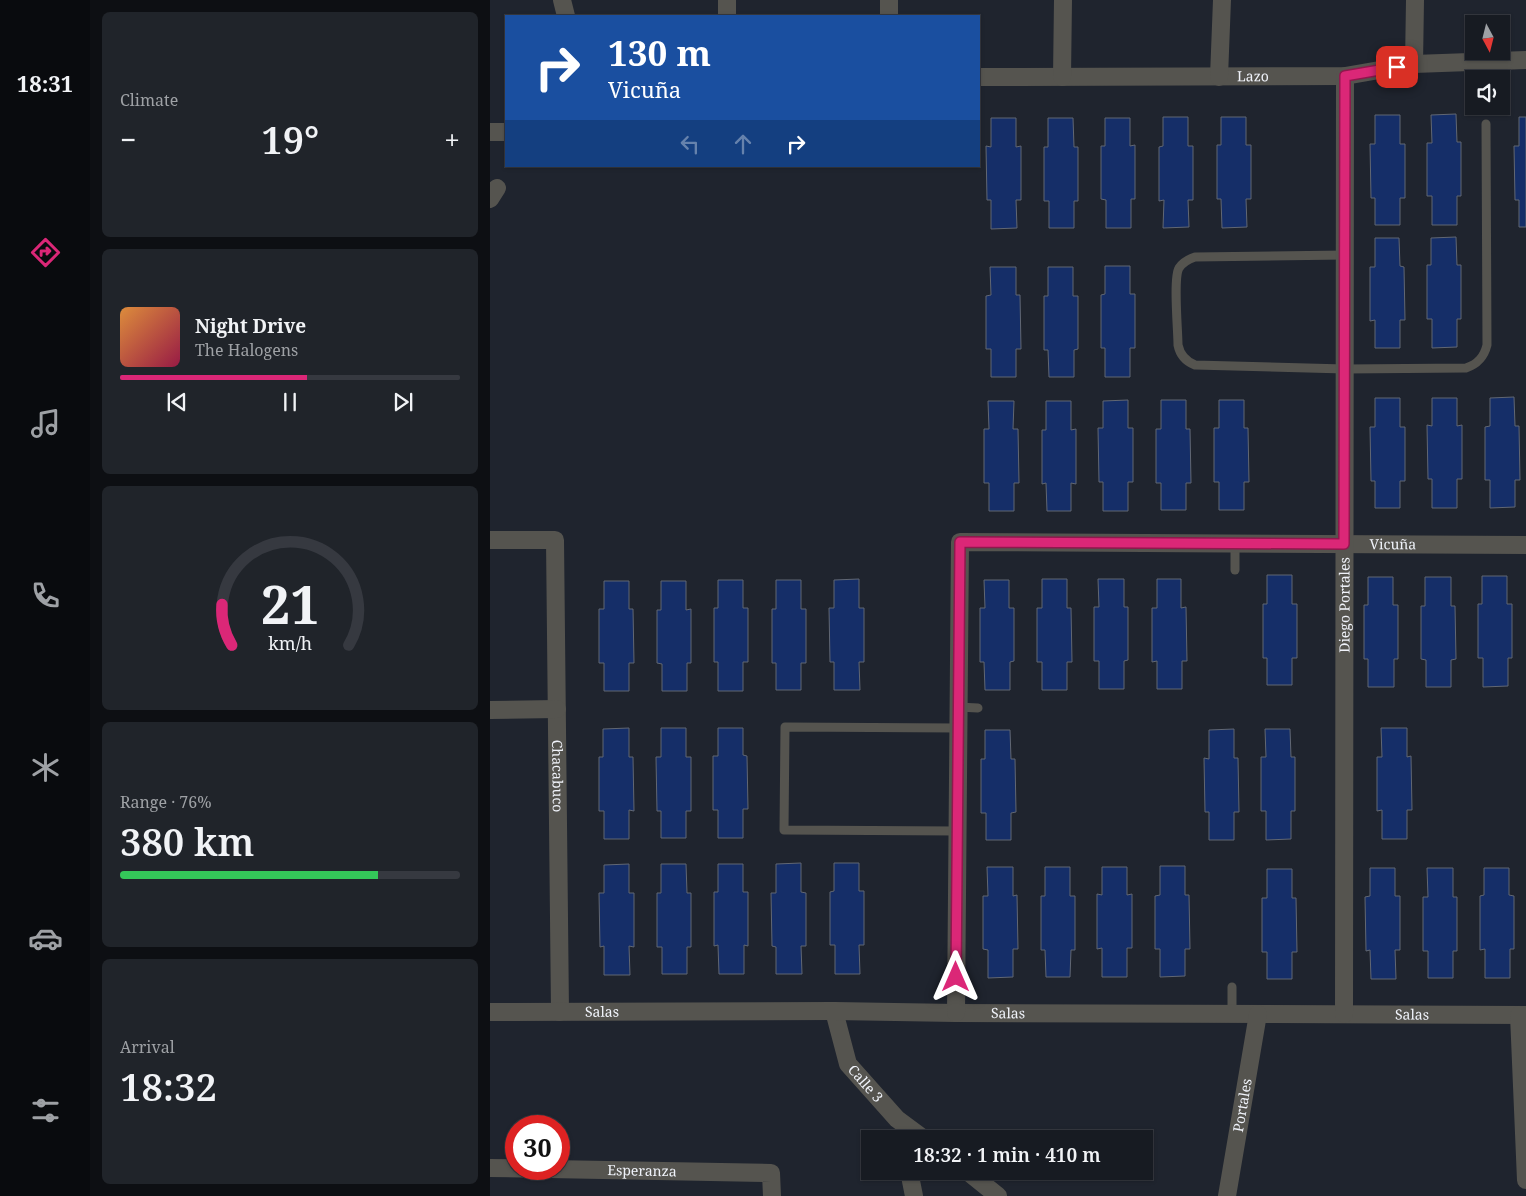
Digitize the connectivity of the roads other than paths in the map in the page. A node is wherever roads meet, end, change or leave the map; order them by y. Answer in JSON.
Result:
{"nodes":[{"id":1,"x":562,"y":0,"type":"edge"},
{"id":2,"x":727,"y":0,"type":"edge"},
{"id":3,"x":889,"y":0,"type":"edge"},
{"id":4,"x":1063,"y":0,"type":"edge"},
{"id":5,"x":1222,"y":0,"type":"edge"},
{"id":6,"x":1415,"y":0,"type":"edge"},
{"id":7,"x":566,"y":15,"type":"edge"},
{"id":8,"x":726,"y":15,"type":"edge"},
{"id":9,"x":888,"y":15,"type":"edge"},
{"id":10,"x":1526,"y":60,"type":"edge"},
{"id":11,"x":1414,"y":64,"type":"junction"},
{"id":12,"x":1345,"y":76,"type":"junction"},
{"id":13,"x":980,"y":77,"type":"edge"},
{"id":14,"x":1062,"y":77,"type":"junction"},
{"id":15,"x":1219,"y":77,"type":"junction"},
{"id":16,"x":1486,"y":124,"type":"dead end"},
{"id":17,"x":490,"y":132,"type":"edge"},
{"id":18,"x":505,"y":132,"type":"edge"},
{"id":19,"x":1345,"y":255,"type":"junction"},
{"id":20,"x":1345,"y":368,"type":"junction"},
{"id":21,"x":490,"y":540,"type":"edge"},
{"id":22,"x":1235,"y":543,"type":"junction"},
{"id":23,"x":1344,"y":544,"type":"junction"},
{"id":24,"x":1526,"y":545,"type":"edge"},
{"id":25,"x":1235,"y":570,"type":"dead end"},
{"id":26,"x":958,"y":707,"type":"junction"},
{"id":27,"x":978,"y":708,"type":"dead end"},
{"id":28,"x":557,"y":709,"type":"junction"},
{"id":29,"x":490,"y":710,"type":"edge"},
{"id":30,"x":958,"y":728,"type":"junction"},
{"id":31,"x":957,"y":831,"type":"junction"},
{"id":32,"x":1232,"y":988,"type":"dead end"},
{"id":33,"x":834,"y":1011,"type":"junction"},
{"id":34,"x":490,"y":1012,"type":"edge"},
{"id":35,"x":560,"y":1012,"type":"junction"},
{"id":36,"x":956,"y":1013,"type":"junction"},
{"id":37,"x":1232,"y":1014,"type":"junction"},
{"id":38,"x":1258,"y":1014,"type":"junction"},
{"id":39,"x":1344,"y":1014,"type":"junction"},
{"id":40,"x":1522,"y":1015,"type":"edge"},
{"id":41,"x":897,"y":1119,"type":"junction"},
{"id":42,"x":899,"y":1130,"type":"edge"},
{"id":43,"x":912,"y":1130,"type":"edge"},
{"id":44,"x":490,"y":1168,"type":"edge"},
{"id":45,"x":1526,"y":1179,"type":"edge"},
{"id":46,"x":911,"y":1180,"type":"edge"},
{"id":47,"x":978,"y":1180,"type":"edge"},
{"id":48,"x":772,"y":1196,"type":"edge"},
{"id":49,"x":914,"y":1196,"type":"edge"},
{"id":50,"x":998,"y":1196,"type":"edge"},
{"id":51,"x":1226,"y":1196,"type":"edge"}],
"edges":[{"from":1,"to":7,"type":"street"},
{"from":2,"to":8,"type":"street"},
{"from":3,"to":9,"type":"street"},
{"from":4,"to":14,"type":"street"},
{"from":5,"to":15,"type":"street"},
{"from":6,"to":11,"type":"street"},
{"from":10,"to":11,"type":"street","name":"Lazo"},
{"from":11,"to":12,"type":"street","name":"Lazo"},
{"from":12,"to":15,"type":"street","name":"Lazo"},
{"from":12,"to":19,"type":"street","name":"Diego Portales"},
{"from":13,"to":14,"type":"street","name":"Lazo"},
{"from":14,"to":15,"type":"street","name":"Lazo"},
{"from":16,"to":20,"type":"lane"},
{"from":17,"to":18,"type":"street"},
{"from":19,"to":20,"type":"street","name":"Diego Portales"},
{"from":19,"to":20,"type":"lane"},
{"from":20,"to":23,"type":"street","name":"Diego Portales"},
{"from":21,"to":28,"type":"street","name":"Chacabuco"},
{"from":22,"to":23,"type":"street","name":"Vicuña"},
{"from":22,"to":25,"type":"lane"},
{"from":22,"to":26,"type":"street","name":"Vicuña"},
{"from":23,"to":24,"type":"street","name":"Vicuña"},
{"from":23,"to":39,"type":"street","name":"Diego Portales"},
{"from":26,"to":27,"type":"lane"},
{"from":26,"to":30,"type":"street"},
{"from":28,"to":29,"type":"street"},
{"from":28,"to":35,"type":"street","name":"Chacabuco"},
{"from":30,"to":31,"type":"street"},
{"from":30,"to":31,"type":"lane"},
{"from":31,"to":36,"type":"street"},
{"from":32,"to":37,"type":"lane"},
{"from":33,"to":35,"type":"street","name":"Salas"},
{"from":33,"to":36,"type":"street","name":"Salas"},
{"from":33,"to":41,"type":"street","name":"Calle 3"},
{"from":34,"to":35,"type":"street","name":"Salas"},
{"from":36,"to":37,"type":"street","name":"Salas"},
{"from":37,"to":38,"type":"street","name":"Salas"},
{"from":38,"to":39,"type":"street","name":"Salas"},
{"from":38,"to":51,"type":"street","name":"Portales"},
{"from":39,"to":40,"type":"street","name":"Salas"},
{"from":40,"to":45,"type":"street"},
{"from":41,"to":42,"type":"street"},
{"from":41,"to":43,"type":"street","name":"Calle 3"},
{"from":44,"to":48,"type":"street","name":"Esperanza"},
{"from":46,"to":49,"type":"street"},
{"from":47,"to":50,"type":"street"}]}
